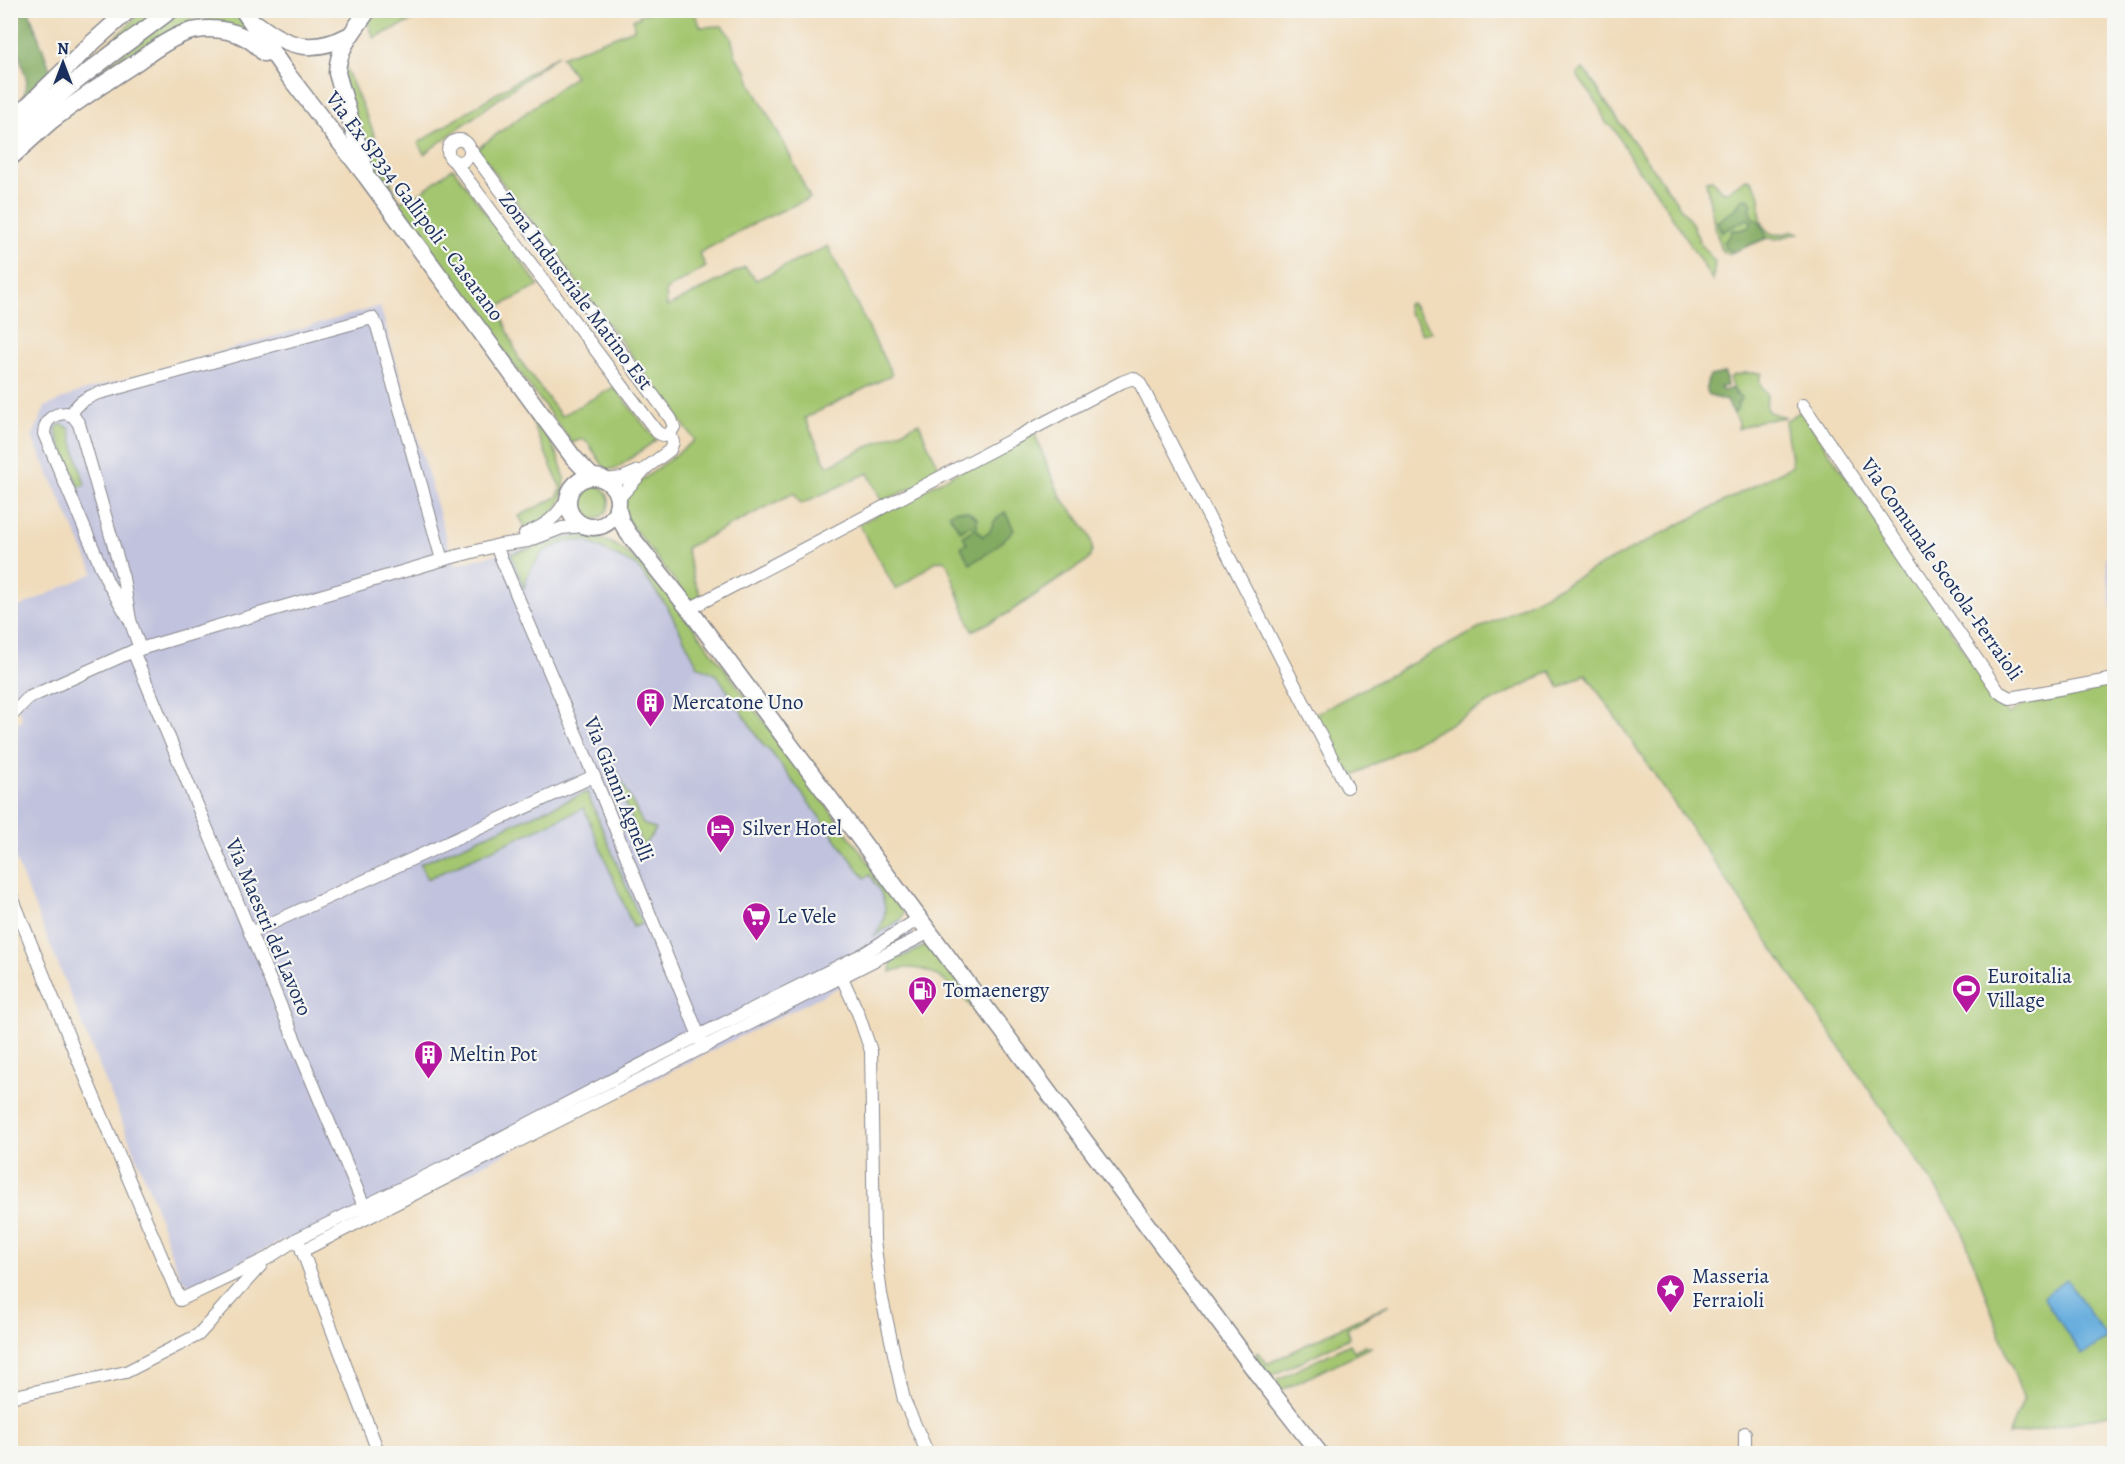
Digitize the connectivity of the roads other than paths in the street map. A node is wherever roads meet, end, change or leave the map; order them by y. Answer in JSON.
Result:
{"nodes":[{"id":1,"x":129,"y":10,"type":"edge"},
{"id":2,"x":171,"y":10,"type":"edge"},
{"id":3,"x":368,"y":10,"type":"edge"},
{"id":4,"x":246,"y":14,"type":"edge"},
{"id":5,"x":350,"y":35,"type":"junction"},
{"id":6,"x":288,"y":75,"type":"junction"},
{"id":7,"x":10,"y":123,"type":"edge"},
{"id":8,"x":10,"y":142,"type":"edge"},
{"id":9,"x":470,"y":149,"type":"junction"},
{"id":10,"x":10,"y":158,"type":"edge"},
{"id":11,"x":454,"y":161,"type":"junction"},
{"id":12,"x":366,"y":176,"type":"junction"},
{"id":13,"x":530,"y":230,"type":"junction"},
{"id":14,"x":514,"y":240,"type":"junction"},
{"id":15,"x":618,"y":347,"type":"junction"},
{"id":16,"x":601,"y":359,"type":"junction"},
{"id":17,"x":1803,"y":405,"type":"dead end"},
{"id":18,"x":71,"y":416,"type":"junction"},
{"id":19,"x":552,"y":428,"type":"junction"},
{"id":20,"x":670,"y":434,"type":"junction"},
{"id":21,"x":646,"y":468,"type":"junction"},
{"id":22,"x":598,"y":478,"type":"junction"},
{"id":23,"x":569,"y":494,"type":"junction"},
{"id":24,"x":618,"y":503,"type":"junction"},
{"id":25,"x":587,"y":526,"type":"junction"},
{"id":26,"x":498,"y":546,"type":"junction"},
{"id":27,"x":442,"y":560,"type":"junction"},
{"id":28,"x":653,"y":565,"type":"junction"},
{"id":29,"x":688,"y":609,"type":"junction"},
{"id":30,"x":130,"y":620,"type":"junction"},
{"id":31,"x":137,"y":650,"type":"junction"},
{"id":32,"x":2115,"y":680,"type":"edge"},
{"id":33,"x":10,"y":717,"type":"edge"},
{"id":34,"x":594,"y":776,"type":"junction"},
{"id":35,"x":1347,"y":787,"type":"dead end"},
{"id":36,"x":10,"y":892,"type":"edge"},
{"id":37,"x":920,"y":918,"type":"junction"},
{"id":38,"x":930,"y":932,"type":"junction"},
{"id":39,"x":250,"y":933,"type":"junction"},
{"id":40,"x":840,"y":972,"type":"junction"},
{"id":41,"x":701,"y":1042,"type":"junction"},
{"id":42,"x":366,"y":1211,"type":"junction"},
{"id":43,"x":297,"y":1239,"type":"junction"},
{"id":44,"x":302,"y":1251,"type":"junction"},
{"id":45,"x":268,"y":1258,"type":"junction"},
{"id":46,"x":10,"y":1396,"type":"edge"},
{"id":47,"x":1745,"y":1432,"type":"dead end"},
{"id":48,"x":379,"y":1454,"type":"edge"},
{"id":49,"x":928,"y":1454,"type":"edge"},
{"id":50,"x":1320,"y":1454,"type":"edge"},
{"id":51,"x":1745,"y":1454,"type":"edge"}],
"edges":[{"from":1,"to":7,"type":"main road"},
{"from":2,"to":8,"type":"main road"},
{"from":3,"to":5,"type":"main road"},
{"from":4,"to":5,"type":"main road"},
{"from":4,"to":6,"type":"main road","name":"Via Ex SP334 Gallipoli - Casarano"},
{"from":5,"to":12,"type":"main road"},
{"from":6,"to":10,"type":"main road"},
{"from":6,"to":12,"type":"main road","name":"Via Ex SP334 Gallipoli - Casarano"},
{"from":9,"to":11,"type":"street"},
{"from":9,"to":11,"type":"street"},
{"from":9,"to":13,"type":"street","name":"Zona Industriale Matino Est"},
{"from":11,"to":14,"type":"street","name":"Zona Industriale Matino Est"},
{"from":12,"to":19,"type":"main road","name":"Via Ex SP334 Gallipoli - Casarano"},
{"from":13,"to":14,"type":"street"},
{"from":13,"to":15,"type":"street","name":"Zona Industriale Matino Est"},
{"from":14,"to":16,"type":"street","name":"Zona Industriale Matino Est"},
{"from":15,"to":16,"type":"street"},
{"from":15,"to":20,"type":"street","name":"Zona Industriale Matino Est"},
{"from":16,"to":20,"type":"street","name":"Zona Industriale Matino Est"},
{"from":17,"to":32,"type":"street","name":"Via Comunale Scotola-Ferraioli"},
{"from":18,"to":27,"type":"street"},
{"from":18,"to":30,"type":"street"},
{"from":18,"to":30,"type":"street"},
{"from":19,"to":22,"type":"main road","name":"Via Ex SP334 Gallipoli - Casarano"},
{"from":19,"to":23,"type":"main road","name":"Via Ex SP334 Gallipoli - Casarano"},
{"from":20,"to":21,"type":"street"},
{"from":21,"to":22,"type":"street"},
{"from":21,"to":24,"type":"street"},
{"from":22,"to":23,"type":"main road"},
{"from":22,"to":24,"type":"main road"},
{"from":23,"to":25,"type":"main road"},
{"from":23,"to":26,"type":"street"},
{"from":24,"to":25,"type":"main road"},
{"from":24,"to":28,"type":"main road"},
{"from":25,"to":26,"type":"street"},
{"from":25,"to":28,"type":"main road"},
{"from":26,"to":27,"type":"street"},
{"from":26,"to":34,"type":"street","name":"Via Gianni Agnelli"},
{"from":27,"to":31,"type":"street"},
{"from":28,"to":29,"type":"main road"},
{"from":29,"to":35,"type":"street"},
{"from":29,"to":37,"type":"main road"},
{"from":30,"to":31,"type":"street","name":"Via Maestri del Lavoro"},
{"from":31,"to":33,"type":"street"},
{"from":31,"to":39,"type":"street","name":"Via Maestri del Lavoro"},
{"from":34,"to":39,"type":"street"},
{"from":34,"to":41,"type":"street","name":"Via Gianni Agnelli"},
{"from":36,"to":45,"type":"street"},
{"from":37,"to":38,"type":"main road"},
{"from":37,"to":40,"type":"street"},
{"from":38,"to":40,"type":"street"},
{"from":38,"to":50,"type":"main road"},
{"from":39,"to":42,"type":"street","name":"Via Maestri del Lavoro"},
{"from":40,"to":41,"type":"street"},
{"from":40,"to":49,"type":"street"},
{"from":41,"to":42,"type":"street"},
{"from":42,"to":43,"type":"street"},
{"from":42,"to":44,"type":"street"},
{"from":43,"to":44,"type":"street"},
{"from":43,"to":45,"type":"street"},
{"from":44,"to":48,"type":"street"},
{"from":45,"to":46,"type":"street"},
{"from":47,"to":51,"type":"street"}]}
